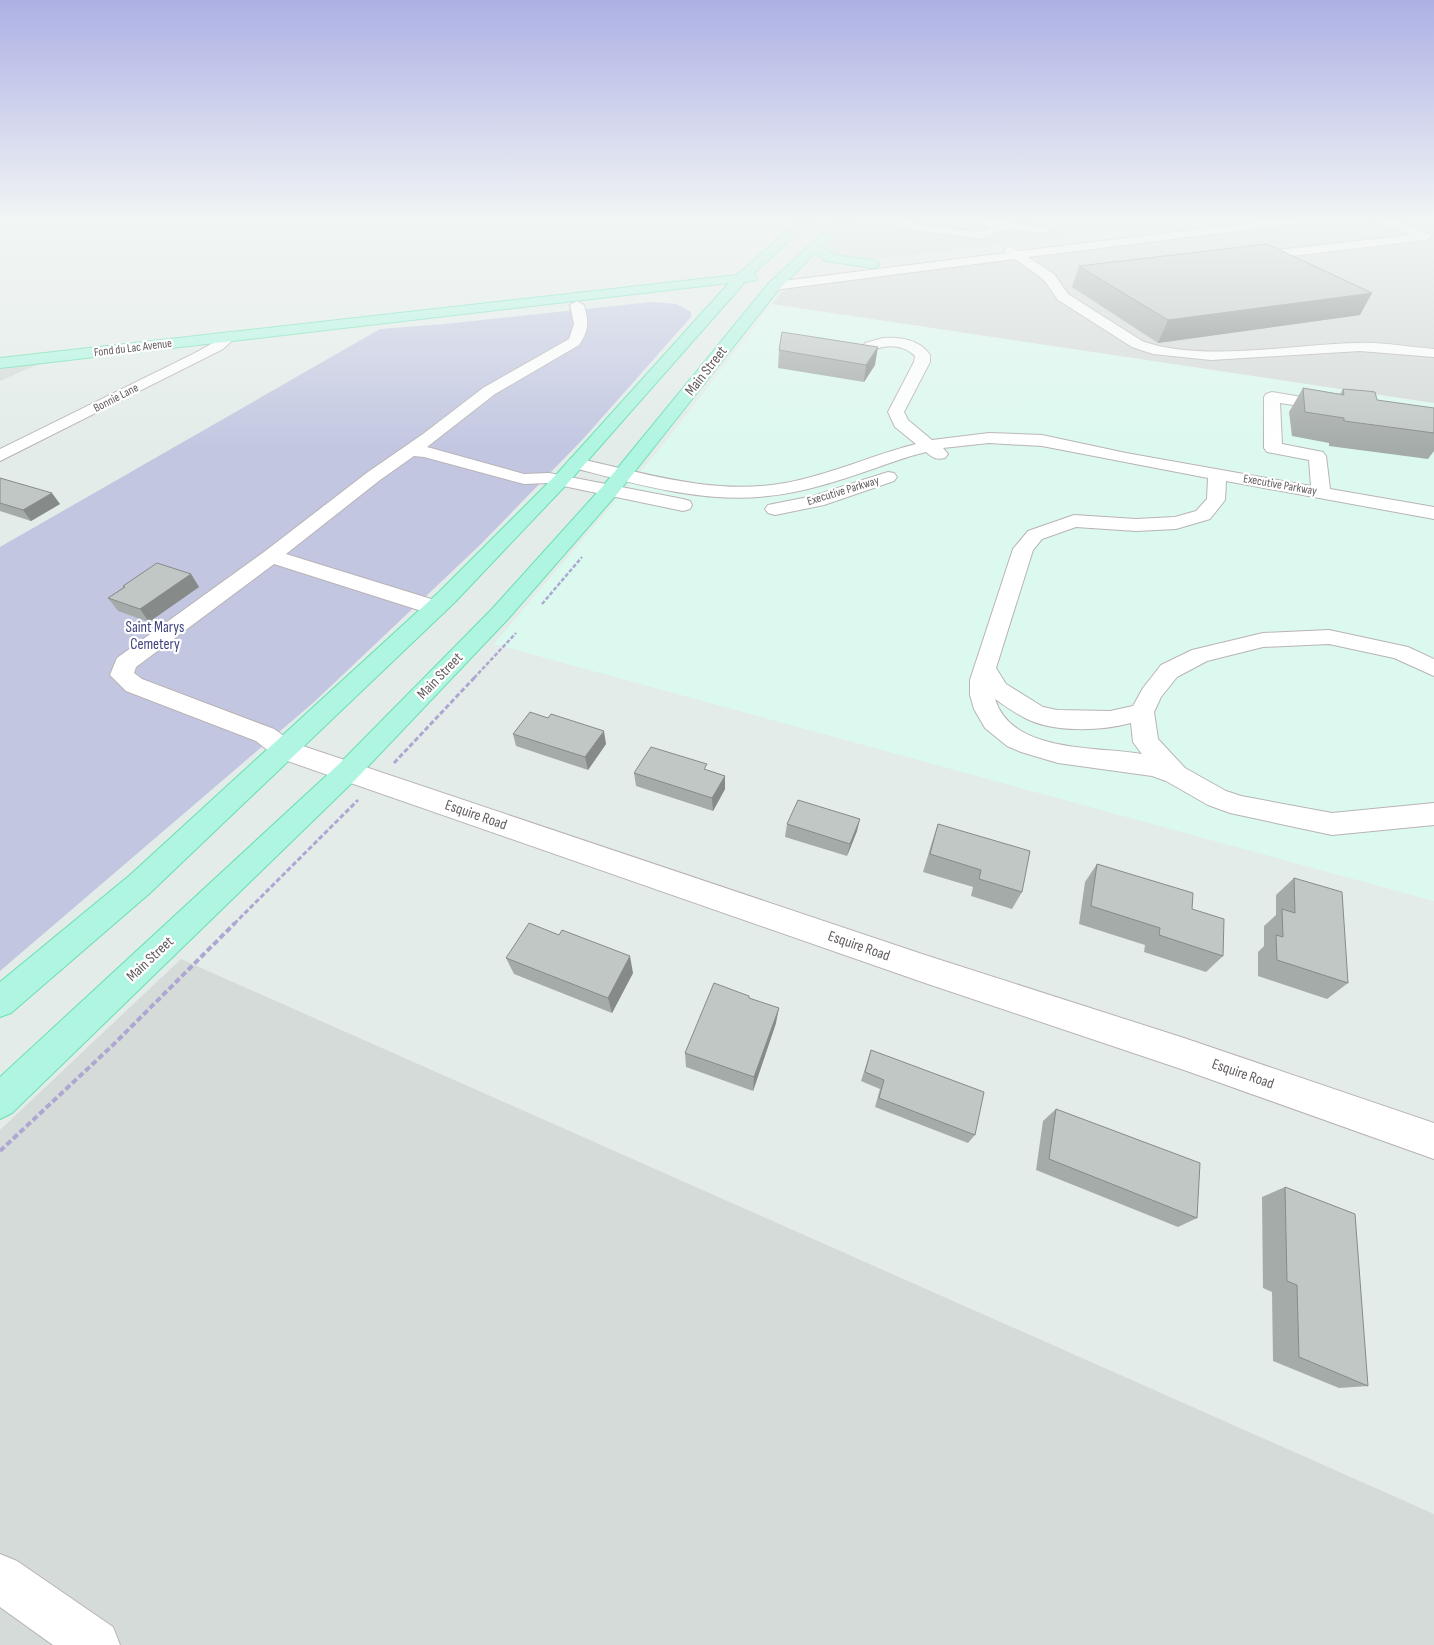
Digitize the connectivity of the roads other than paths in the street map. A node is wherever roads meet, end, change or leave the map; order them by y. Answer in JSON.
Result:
{"nodes":[{"id":1,"x":608,"y":296,"type":"edge"},
{"id":2,"x":673,"y":296,"type":"edge"},
{"id":3,"x":724,"y":296,"type":"edge"},
{"id":4,"x":750,"y":296,"type":"edge"},
{"id":5,"x":1063,"y":296,"type":"edge"},
{"id":6,"x":650,"y":298,"type":"junction"},
{"id":7,"x":672,"y":300,"type":"dead end"},
{"id":8,"x":577,"y":305,"type":"junction"},
{"id":9,"x":355,"y":322,"type":"junction"},
{"id":10,"x":230,"y":336,"type":"junction"},
{"id":11,"x":1434,"y":352,"type":"edge"},
{"id":12,"x":864,"y":356,"type":"edge"},
{"id":13,"x":696,"y":361,"type":"dead end"},
{"id":14,"x":0,"y":363,"type":"edge"},
{"id":15,"x":1350,"y":409,"type":"edge"},
{"id":16,"x":672,"y":413,"type":"junction"},
{"id":17,"x":435,"y":433,"type":"junction"},
{"id":18,"x":929,"y":446,"type":"junction"},
{"id":19,"x":410,"y":451,"type":"junction"},
{"id":20,"x":0,"y":456,"type":"edge"},
{"id":21,"x":1125,"y":458,"type":"junction"},
{"id":22,"x":946,"y":460,"type":"junction"},
{"id":23,"x":926,"y":465,"type":"dead end"},
{"id":24,"x":907,"y":471,"type":"dead end"},
{"id":25,"x":562,"y":473,"type":"junction"},
{"id":26,"x":1217,"y":473,"type":"junction"},
{"id":27,"x":817,"y":480,"type":"junction"},
{"id":28,"x":616,"y":482,"type":"junction"},
{"id":29,"x":1321,"y":492,"type":"junction"},
{"id":30,"x":835,"y":495,"type":"junction"},
{"id":31,"x":702,"y":508,"type":"dead end"},
{"id":32,"x":758,"y":510,"type":"dead end"},
{"id":33,"x":1434,"y":513,"type":"edge"},
{"id":34,"x":270,"y":556,"type":"junction"},
{"id":35,"x":436,"y":608,"type":"junction"},
{"id":36,"x":1434,"y":668,"type":"edge"},
{"id":37,"x":985,"y":669,"type":"junction"},
{"id":38,"x":1142,"y":712,"type":"junction"},
{"id":39,"x":285,"y":750,"type":"junction"},
{"id":40,"x":348,"y":771,"type":"junction"},
{"id":41,"x":1176,"y":775,"type":"junction"},
{"id":42,"x":1434,"y":814,"type":"edge"},
{"id":43,"x":0,"y":1002,"type":"edge"},
{"id":44,"x":0,"y":1101,"type":"edge"},
{"id":45,"x":1434,"y":1141,"type":"edge"},
{"id":46,"x":0,"y":1578,"type":"edge"},
{"id":47,"x":95,"y":1645,"type":"edge"}],
"edges":[{"from":1,"to":9,"type":"main road","name":"Fond du Lac Avenue"},
{"from":2,"to":6,"type":"main road","name":"Fond du Lac Avenue"},
{"from":3,"to":25,"type":"main road","name":"Main Street"},
{"from":4,"to":16,"type":"main road","name":"Main Street"},
{"from":5,"to":11,"type":"street"},
{"from":6,"to":7,"type":"main road"},
{"from":6,"to":8,"type":"main road","name":"Fond du Lac Avenue"},
{"from":8,"to":9,"type":"main road","name":"Fond du Lac Avenue"},
{"from":8,"to":17,"type":"street"},
{"from":9,"to":10,"type":"main road","name":"Fond du Lac Avenue"},
{"from":10,"to":14,"type":"main road","name":"Fond du Lac Avenue"},
{"from":10,"to":20,"type":"street","name":"Bonnie Lane"},
{"from":12,"to":18,"type":"street"},
{"from":13,"to":16,"type":"main road"},
{"from":15,"to":29,"type":"street"},
{"from":16,"to":28,"type":"main road","name":"Main Street"},
{"from":17,"to":19,"type":"street"},
{"from":17,"to":25,"type":"street"},
{"from":18,"to":21,"type":"street","name":"Executive Parkway"},
{"from":18,"to":22,"type":"street"},
{"from":18,"to":27,"type":"street","name":"Executive Parkway"},
{"from":19,"to":25,"type":"street"},
{"from":19,"to":34,"type":"street"},
{"from":21,"to":22,"type":"street","name":"Executive Parkway"},
{"from":21,"to":26,"type":"street","name":"Executive Parkway"},
{"from":22,"to":23,"type":"street","name":"Executive Parkway"},
{"from":24,"to":30,"type":"street","name":"Executive Parkway"},
{"from":25,"to":28,"type":"street","name":"Executive Parkway"},
{"from":25,"to":35,"type":"main road","name":"Main Street"},
{"from":26,"to":29,"type":"street","name":"Executive Parkway"},
{"from":26,"to":37,"type":"street"},
{"from":27,"to":28,"type":"street","name":"Executive Parkway"},
{"from":27,"to":30,"type":"street"},
{"from":28,"to":31,"type":"street","name":"Executive Parkway"},
{"from":28,"to":40,"type":"main road","name":"Main Street"},
{"from":29,"to":33,"type":"street","name":"Executive Parkway"},
{"from":30,"to":32,"type":"street","name":"Executive Parkway"},
{"from":34,"to":35,"type":"street"},
{"from":34,"to":39,"type":"street","name":"Esquire Road"},
{"from":35,"to":39,"type":"main road","name":"Main Street"},
{"from":36,"to":38,"type":"street"},
{"from":37,"to":38,"type":"street"},
{"from":37,"to":41,"type":"street"},
{"from":38,"to":41,"type":"street"},
{"from":39,"to":40,"type":"street","name":"Esquire Road"},
{"from":39,"to":43,"type":"main road","name":"Main Street"},
{"from":40,"to":44,"type":"main road","name":"Main Street"},
{"from":40,"to":45,"type":"street","name":"Esquire Road"},
{"from":41,"to":42,"type":"street"},
{"from":46,"to":47,"type":"street"}]}
